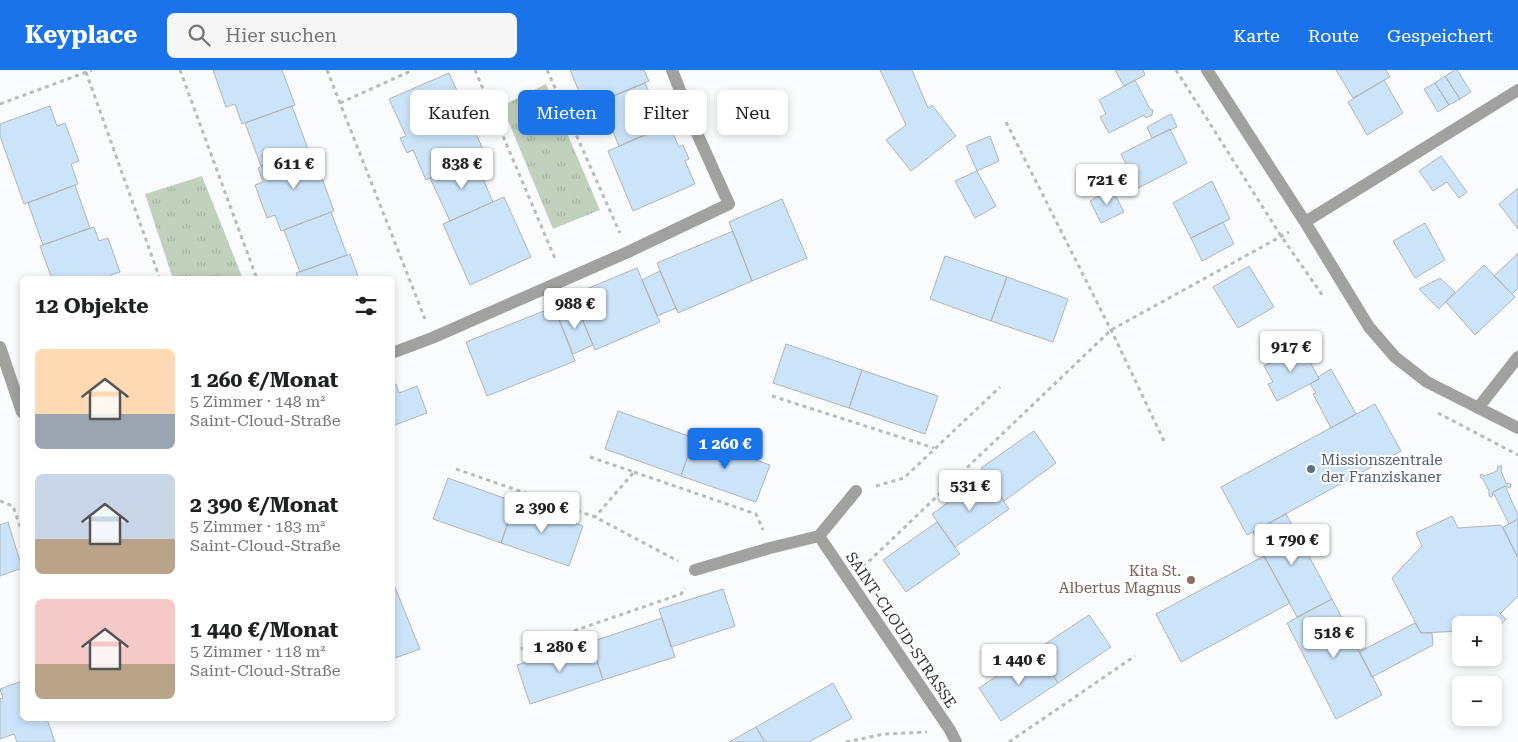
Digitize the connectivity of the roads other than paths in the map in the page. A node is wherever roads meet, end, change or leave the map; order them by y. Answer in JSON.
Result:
{"nodes":[{"id":1,"x":672,"y":70,"type":"edge"},
{"id":2,"x":1207,"y":70,"type":"edge"},
{"id":3,"x":1518,"y":90,"type":"edge"},
{"id":4,"x":1305,"y":222,"type":"junction"},
{"id":5,"x":0,"y":347,"type":"edge"},
{"id":6,"x":395,"y":352,"type":"edge"},
{"id":7,"x":1518,"y":357,"type":"edge"},
{"id":8,"x":20,"y":406,"type":"edge"},
{"id":9,"x":1478,"y":408,"type":"junction"},
{"id":10,"x":1518,"y":428,"type":"edge"},
{"id":11,"x":856,"y":491,"type":"road end"},
{"id":12,"x":818,"y":536,"type":"junction"},
{"id":13,"x":695,"y":570,"type":"road end"},
{"id":14,"x":956,"y":742,"type":"edge"}],
"edges":[{"from":1,"to":6,"type":"street"},
{"from":2,"to":4,"type":"street"},
{"from":3,"to":4,"type":"street"},
{"from":4,"to":9,"type":"street"},
{"from":5,"to":8,"type":"street"},
{"from":7,"to":9,"type":"street"},
{"from":9,"to":10,"type":"street"},
{"from":11,"to":12,"type":"street"},
{"from":12,"to":13,"type":"street"},
{"from":12,"to":14,"type":"street","name":"SAINT-CLOUD-STRASSE"}]}
